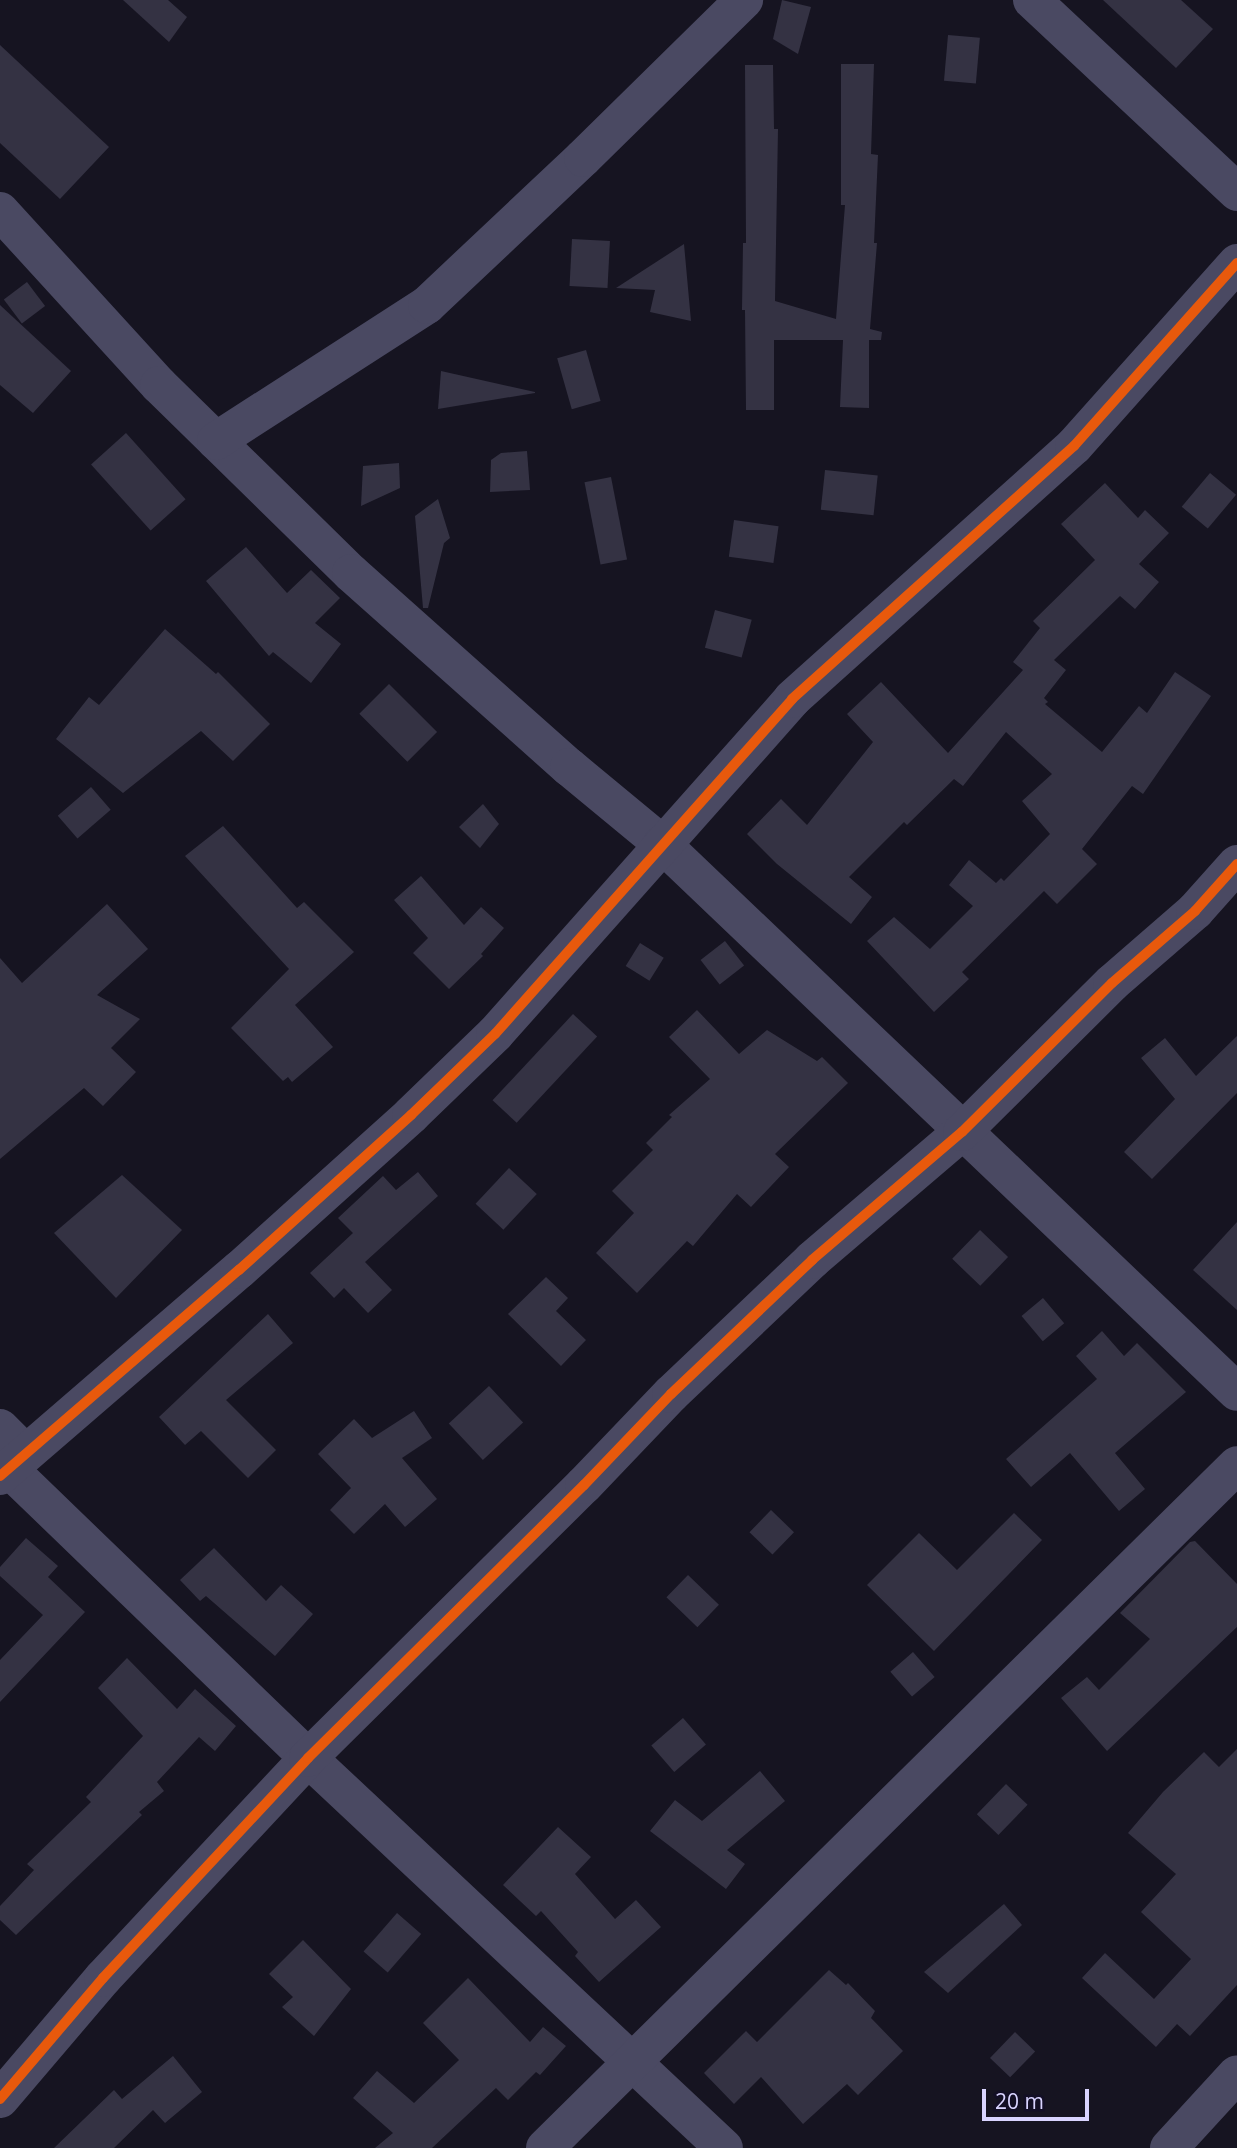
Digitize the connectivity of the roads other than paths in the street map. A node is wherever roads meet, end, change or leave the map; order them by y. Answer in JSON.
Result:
{"nodes":[{"id":1,"x":744,"y":0,"type":"edge"},
{"id":2,"x":1032,"y":0,"type":"edge"},
{"id":3,"x":1237,"y":192,"type":"edge"},
{"id":4,"x":0,"y":211,"type":"edge"},
{"id":5,"x":1237,"y":263,"type":"edge"},
{"id":6,"x":216,"y":441,"type":"junction"},
{"id":7,"x":662,"y":844,"type":"junction"},
{"id":8,"x":1237,"y":864,"type":"edge"},
{"id":9,"x":962,"y":1132,"type":"junction"},
{"id":10,"x":1237,"y":1392,"type":"edge"},
{"id":11,"x":8,"y":1456,"type":"edge"},
{"id":12,"x":1237,"y":1465,"type":"edge"},
{"id":13,"x":308,"y":1758,"type":"junction"},
{"id":14,"x":633,"y":2061,"type":"junction"},
{"id":15,"x":1237,"y":2074,"type":"edge"},
{"id":16,"x":0,"y":2099,"type":"edge"},
{"id":17,"x":545,"y":2148,"type":"edge"},
{"id":18,"x":724,"y":2148,"type":"edge"},
{"id":19,"x":1169,"y":2148,"type":"edge"}],
"edges":[{"from":1,"to":6,"type":"street"},
{"from":2,"to":3,"type":"street"},
{"from":4,"to":6,"type":"street"},
{"from":5,"to":7,"type":"street"},
{"from":6,"to":7,"type":"street"},
{"from":7,"to":9,"type":"street"},
{"from":7,"to":11,"type":"street"},
{"from":8,"to":9,"type":"street"},
{"from":9,"to":10,"type":"street"},
{"from":9,"to":13,"type":"street"},
{"from":11,"to":13,"type":"street"},
{"from":12,"to":14,"type":"street"},
{"from":13,"to":14,"type":"street"},
{"from":13,"to":16,"type":"street"},
{"from":14,"to":17,"type":"street"},
{"from":14,"to":18,"type":"street"},
{"from":15,"to":19,"type":"street"}]}
